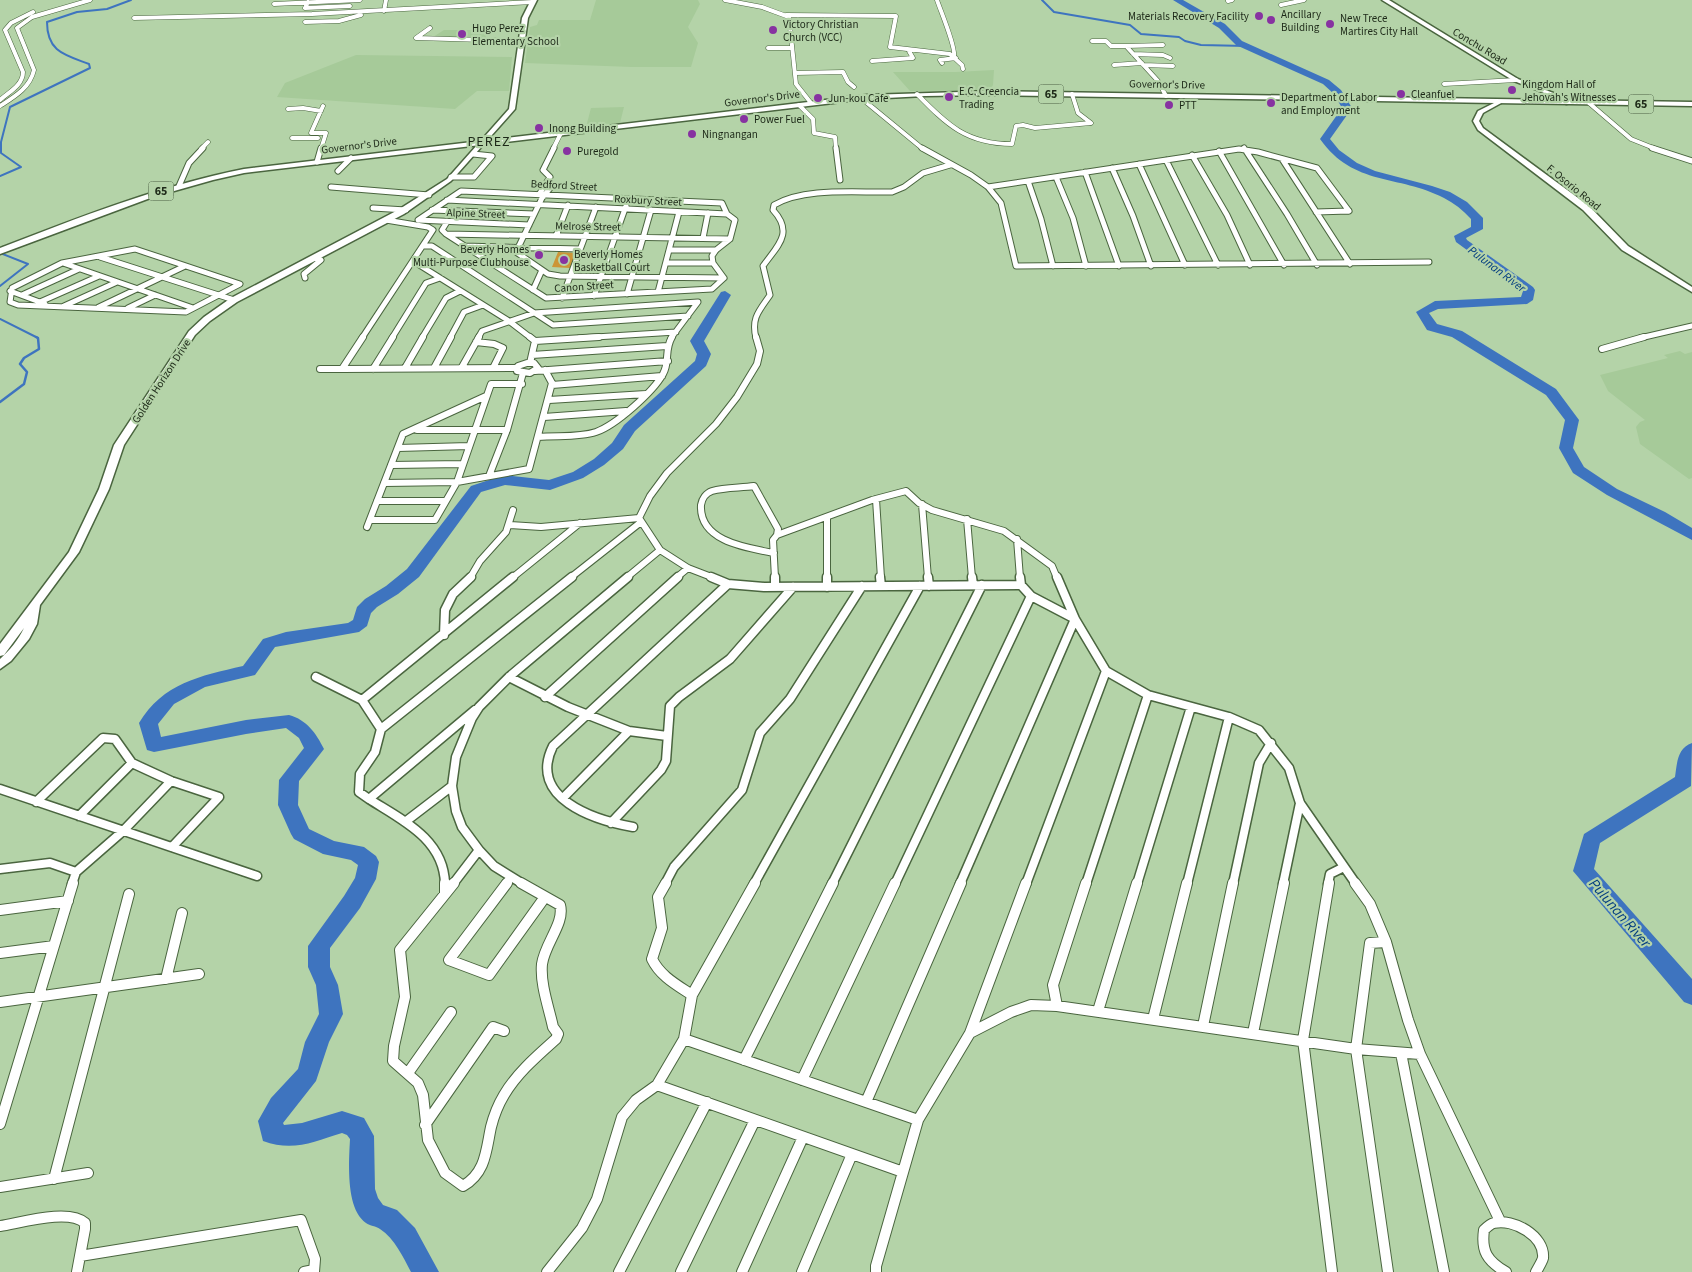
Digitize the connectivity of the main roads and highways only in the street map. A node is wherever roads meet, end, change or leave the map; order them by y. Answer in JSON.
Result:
{"nodes":[{"id":1,"x":1692,"y":104,"type":"edge"},
{"id":2,"x":0,"y":251,"type":"edge"}],
"edges":[{"from":1,"to":2,"type":"main road","name":"Governor's Drive","number":"65"}]}
